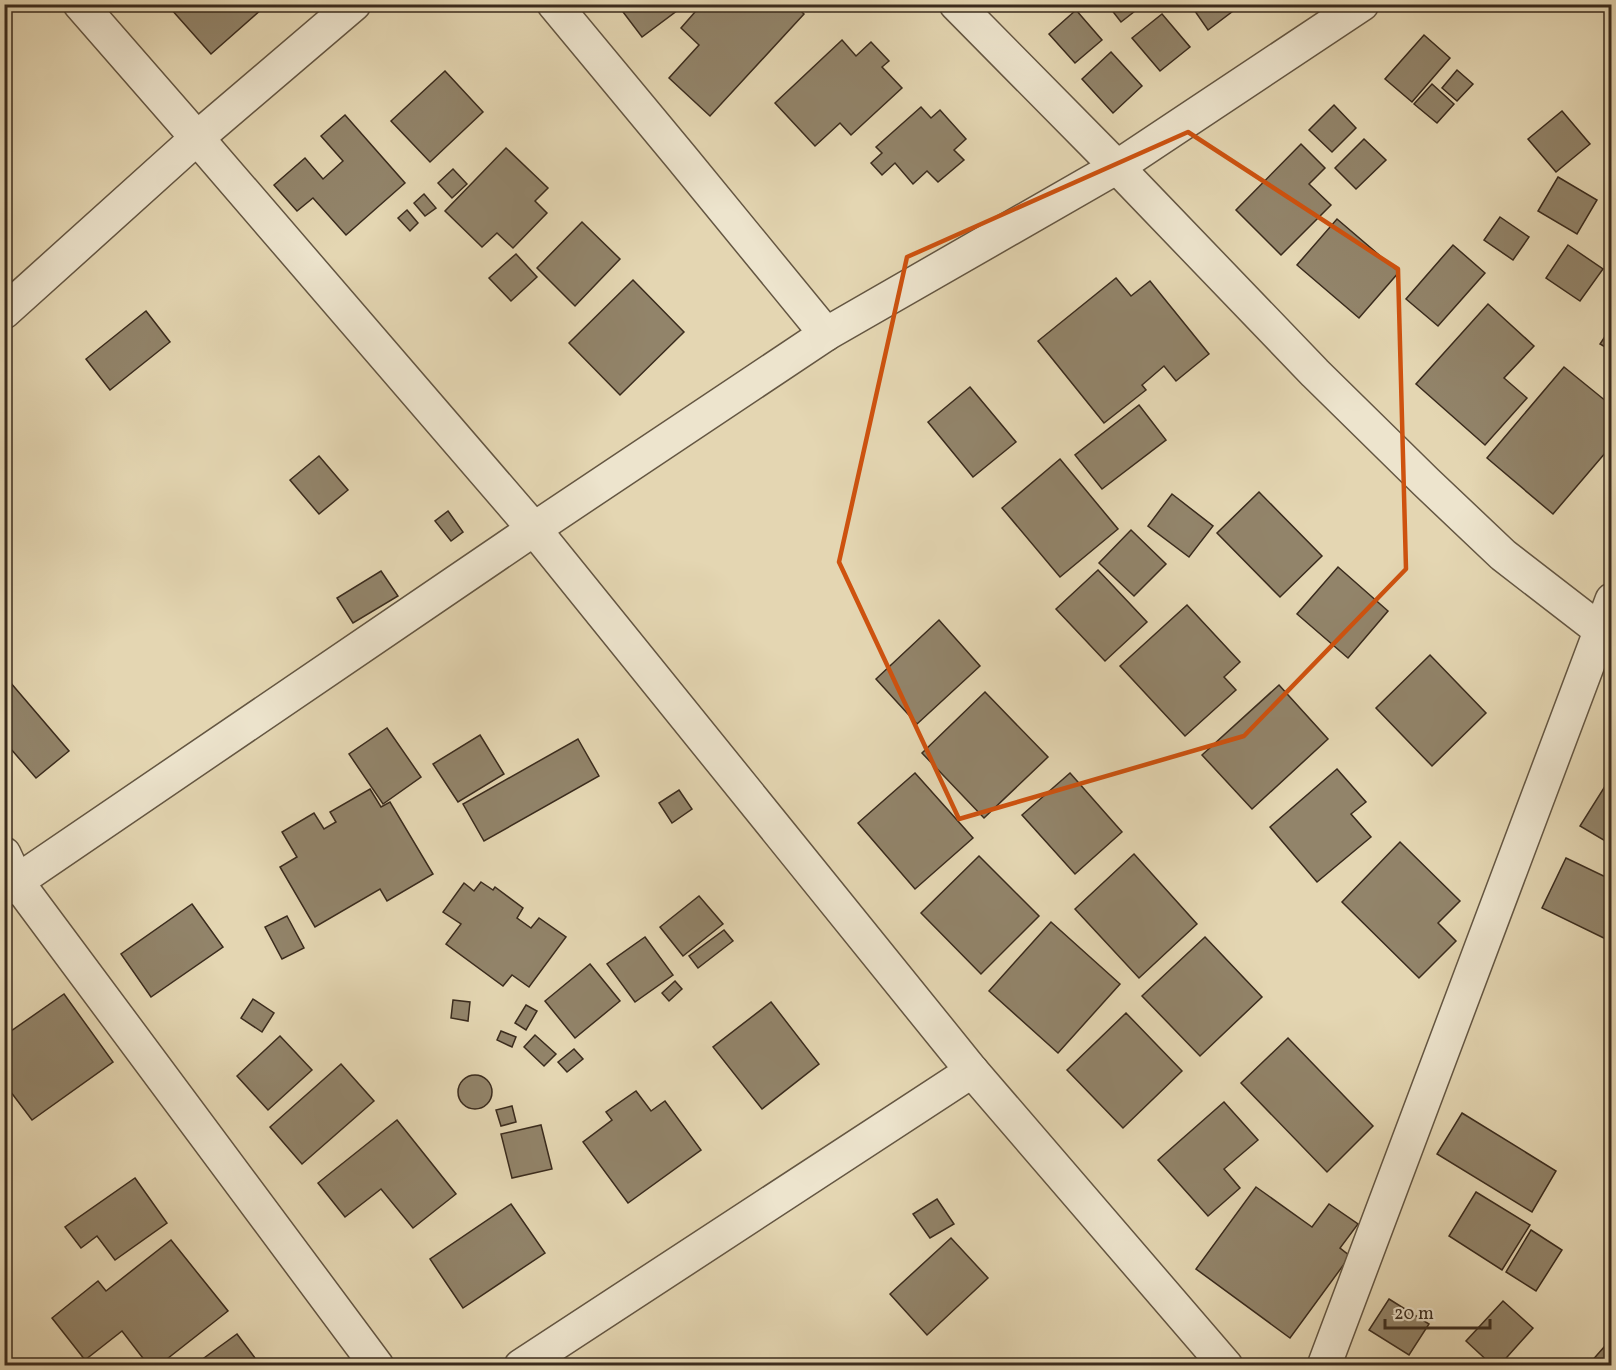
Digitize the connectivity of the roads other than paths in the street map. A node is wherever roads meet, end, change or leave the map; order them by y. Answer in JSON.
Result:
{"nodes":[{"id":1,"x":80,"y":4,"type":"edge"},
{"id":2,"x":354,"y":4,"type":"edge"},
{"id":3,"x":554,"y":4,"type":"edge"},
{"id":4,"x":956,"y":4,"type":"edge"},
{"id":5,"x":1362,"y":4,"type":"edge"},
{"id":6,"x":197,"y":138,"type":"junction"},
{"id":7,"x":1117,"y":166,"type":"junction"},
{"id":8,"x":4,"y":312,"type":"edge"},
{"id":9,"x":825,"y":334,"type":"junction"},
{"id":10,"x":534,"y":529,"type":"junction"},
{"id":11,"x":1606,"y":615,"type":"edge"},
{"id":12,"x":9,"y":875,"type":"edge"},
{"id":13,"x":972,"y":1071,"type":"junction"},
{"id":14,"x":377,"y":1365,"type":"edge"},
{"id":15,"x":521,"y":1365,"type":"edge"},
{"id":16,"x":1226,"y":1365,"type":"edge"},
{"id":17,"x":1324,"y":1365,"type":"edge"}],
"edges":[{"from":1,"to":6,"type":"street"},
{"from":2,"to":6,"type":"street"},
{"from":3,"to":9,"type":"street"},
{"from":4,"to":7,"type":"street"},
{"from":5,"to":7,"type":"street"},
{"from":6,"to":8,"type":"street"},
{"from":6,"to":10,"type":"street"},
{"from":7,"to":9,"type":"street"},
{"from":7,"to":11,"type":"street"},
{"from":9,"to":10,"type":"street"},
{"from":10,"to":12,"type":"street"},
{"from":10,"to":13,"type":"street"},
{"from":11,"to":17,"type":"street"},
{"from":12,"to":14,"type":"street"},
{"from":13,"to":15,"type":"street"},
{"from":13,"to":16,"type":"street"}]}
